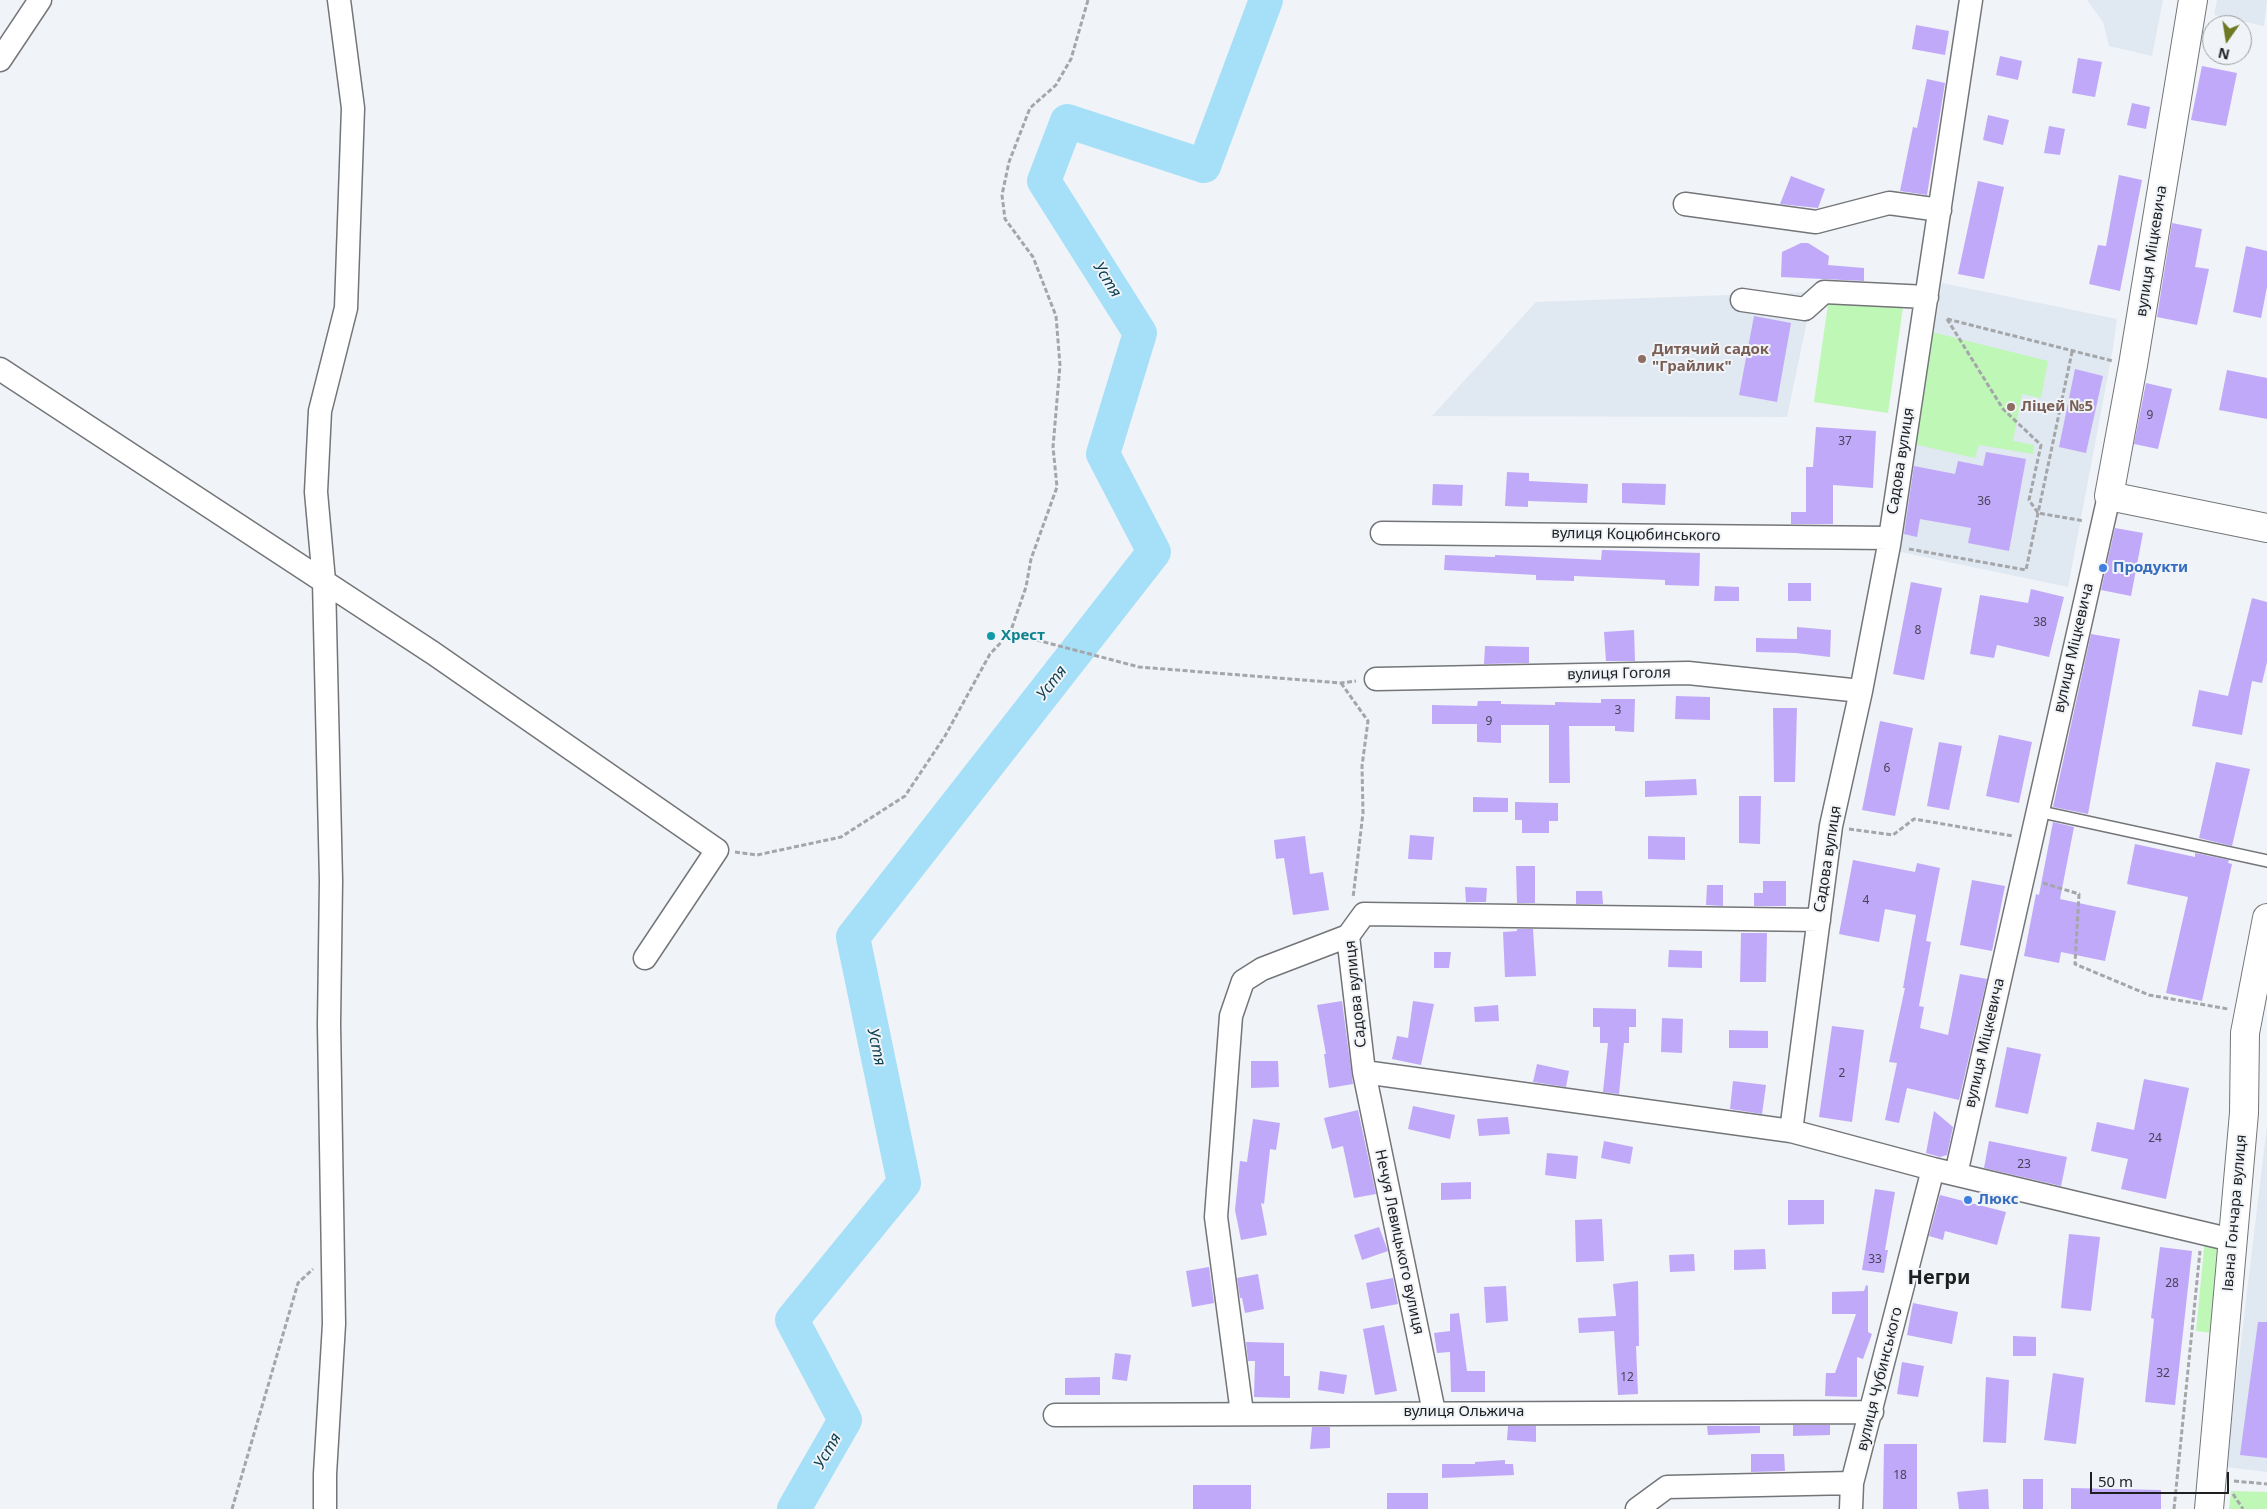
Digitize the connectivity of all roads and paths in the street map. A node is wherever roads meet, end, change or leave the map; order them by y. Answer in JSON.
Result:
{"nodes":[{"id":1,"x":40,"y":0,"type":"edge"},
{"id":2,"x":339,"y":0,"type":"edge"},
{"id":3,"x":1088,"y":0,"type":"edge"},
{"id":4,"x":1971,"y":0,"type":"edge"},
{"id":5,"x":2193,"y":0,"type":"edge"},
{"id":6,"x":0,"y":60,"type":"edge"},
{"id":7,"x":1685,"y":204,"type":"dead end"},
{"id":8,"x":1940,"y":210,"type":"junction"},
{"id":9,"x":1742,"y":300,"type":"dead end"},
{"id":10,"x":1926,"y":303,"type":"junction"},
{"id":11,"x":1947,"y":320,"type":"junction"},
{"id":12,"x":2072,"y":352,"type":"junction"},
{"id":13,"x":2133,"y":365,"type":"junction"},
{"id":14,"x":0,"y":369,"type":"edge"},
{"id":15,"x":2108,"y":496,"type":"junction"},
{"id":16,"x":2038,"y":513,"type":"junction"},
{"id":17,"x":2102,"y":525,"type":"junction"},
{"id":18,"x":2267,"y":528,"type":"edge"},
{"id":19,"x":1382,"y":533,"type":"dead end"},
{"id":20,"x":1889,"y":541,"type":"junction"},
{"id":21,"x":324,"y":581,"type":"junction"},
{"id":22,"x":1010,"y":633,"type":"junction"},
{"id":23,"x":1376,"y":679,"type":"joint"},
{"id":24,"x":1341,"y":683,"type":"junction"},
{"id":25,"x":1861,"y":691,"type":"junction"},
{"id":26,"x":2038,"y":811,"type":"junction"},
{"id":27,"x":1831,"y":826,"type":"junction"},
{"id":28,"x":2031,"y":840,"type":"junction"},
{"id":29,"x":716,"y":850,"type":"junction"},
{"id":30,"x":2267,"y":861,"type":"edge"},
{"id":31,"x":2023,"y":877,"type":"junction"},
{"id":32,"x":2267,"y":918,"type":"edge"},
{"id":33,"x":1819,"y":920,"type":"junction"},
{"id":34,"x":1348,"y":936,"type":"junction"},
{"id":35,"x":645,"y":958,"type":"dead end"},
{"id":36,"x":2231,"y":1010,"type":"dead end"},
{"id":37,"x":1364,"y":1072,"type":"junction"},
{"id":38,"x":1791,"y":1131,"type":"junction"},
{"id":39,"x":1933,"y":1169,"type":"junction"},
{"id":40,"x":1956,"y":1174,"type":"junction"},
{"id":41,"x":2201,"y":1233,"type":"junction"},
{"id":42,"x":2232,"y":1240,"type":"junction"},
{"id":43,"x":332,"y":1251,"type":"junction"},
{"id":44,"x":1434,"y":1412,"type":"junction"},
{"id":45,"x":1872,"y":1412,"type":"junction"},
{"id":46,"x":1242,"y":1413,"type":"junction"},
{"id":47,"x":1055,"y":1415,"type":"dead end"},
{"id":48,"x":2230,"y":1481,"type":"dead end"},
{"id":49,"x":1852,"y":1483,"type":"junction"},
{"id":50,"x":2267,"y":1484,"type":"edge"},
{"id":51,"x":232,"y":1509,"type":"edge"},
{"id":52,"x":325,"y":1509,"type":"edge"},
{"id":53,"x":1638,"y":1509,"type":"edge"},
{"id":54,"x":1851,"y":1509,"type":"edge"},
{"id":55,"x":2174,"y":1509,"type":"edge"},
{"id":56,"x":2208,"y":1509,"type":"edge"}],
"edges":[{"from":1,"to":6,"type":"street"},
{"from":2,"to":21,"type":"street"},
{"from":3,"to":22,"type":"path"},
{"from":4,"to":8,"type":"street","name":"Садова вулиця"},
{"from":5,"to":13,"type":"street","name":"вулиця Міцкевича"},
{"from":7,"to":8,"type":"street"},
{"from":8,"to":10,"type":"street","name":"Садова вулиця"},
{"from":9,"to":10,"type":"street"},
{"from":10,"to":11,"type":"path"},
{"from":10,"to":20,"type":"street","name":"Садова вулиця"},
{"from":11,"to":12,"type":"path"},
{"from":11,"to":16,"type":"path"},
{"from":12,"to":13,"type":"path"},
{"from":12,"to":16,"type":"path"},
{"from":13,"to":15,"type":"street","name":"вулиця Міцкевича"},
{"from":14,"to":21,"type":"street"},
{"from":15,"to":17,"type":"street","name":"вулиця Міцкевича"},
{"from":15,"to":18,"type":"street"},
{"from":16,"to":17,"type":"path"},
{"from":16,"to":20,"type":"path"},
{"from":17,"to":26,"type":"street","name":"вулиця Міцкевича"},
{"from":19,"to":20,"type":"street","name":"вулиця Коцюбинського"},
{"from":20,"to":25,"type":"street","name":"Садова вулиця"},
{"from":21,"to":29,"type":"street"},
{"from":21,"to":43,"type":"street"},
{"from":22,"to":24,"type":"path"},
{"from":22,"to":29,"type":"path"},
{"from":23,"to":24,"type":"path"},
{"from":23,"to":25,"type":"street","name":"вулиця Гоголя"},
{"from":24,"to":34,"type":"path"},
{"from":25,"to":27,"type":"street","name":"Садова вулиця"},
{"from":26,"to":28,"type":"street","name":"вулиця Міцкевича"},
{"from":26,"to":30,"type":"lane"},
{"from":27,"to":28,"type":"path"},
{"from":27,"to":33,"type":"street","name":"Садова вулиця"},
{"from":28,"to":31,"type":"street","name":"вулиця Міцкевича"},
{"from":29,"to":35,"type":"street"},
{"from":31,"to":36,"type":"path"},
{"from":31,"to":40,"type":"street","name":"вулиця Міцкевича"},
{"from":32,"to":42,"type":"street","name":"Івана Гончара вулиця"},
{"from":33,"to":34,"type":"street","name":"Садова вулиця"},
{"from":33,"to":38,"type":"street","name":"Садова вулиця"},
{"from":34,"to":37,"type":"street","name":"Садова вулиця"},
{"from":34,"to":46,"type":"street"},
{"from":37,"to":38,"type":"street"},
{"from":37,"to":44,"type":"street","name":"Нечуя Левицького вулиця"},
{"from":38,"to":39,"type":"street"},
{"from":39,"to":40,"type":"street"},
{"from":39,"to":45,"type":"street","name":"вулиця Чубинського"},
{"from":40,"to":41,"type":"street"},
{"from":41,"to":42,"type":"street"},
{"from":41,"to":55,"type":"path"},
{"from":42,"to":56,"type":"street","name":"Івана Гончара вулиця"},
{"from":43,"to":51,"type":"path"},
{"from":43,"to":52,"type":"street"},
{"from":44,"to":45,"type":"street","name":"вулиця Ольжича"},
{"from":44,"to":46,"type":"street","name":"вулиця Ольжича"},
{"from":45,"to":49,"type":"street","name":"вулиця Чубинського"},
{"from":46,"to":47,"type":"street","name":"вулиця Ольжича"},
{"from":48,"to":50,"type":"path"},
{"from":49,"to":53,"type":"street"},
{"from":49,"to":54,"type":"street","name":"вулиця Чубинського"}]}
